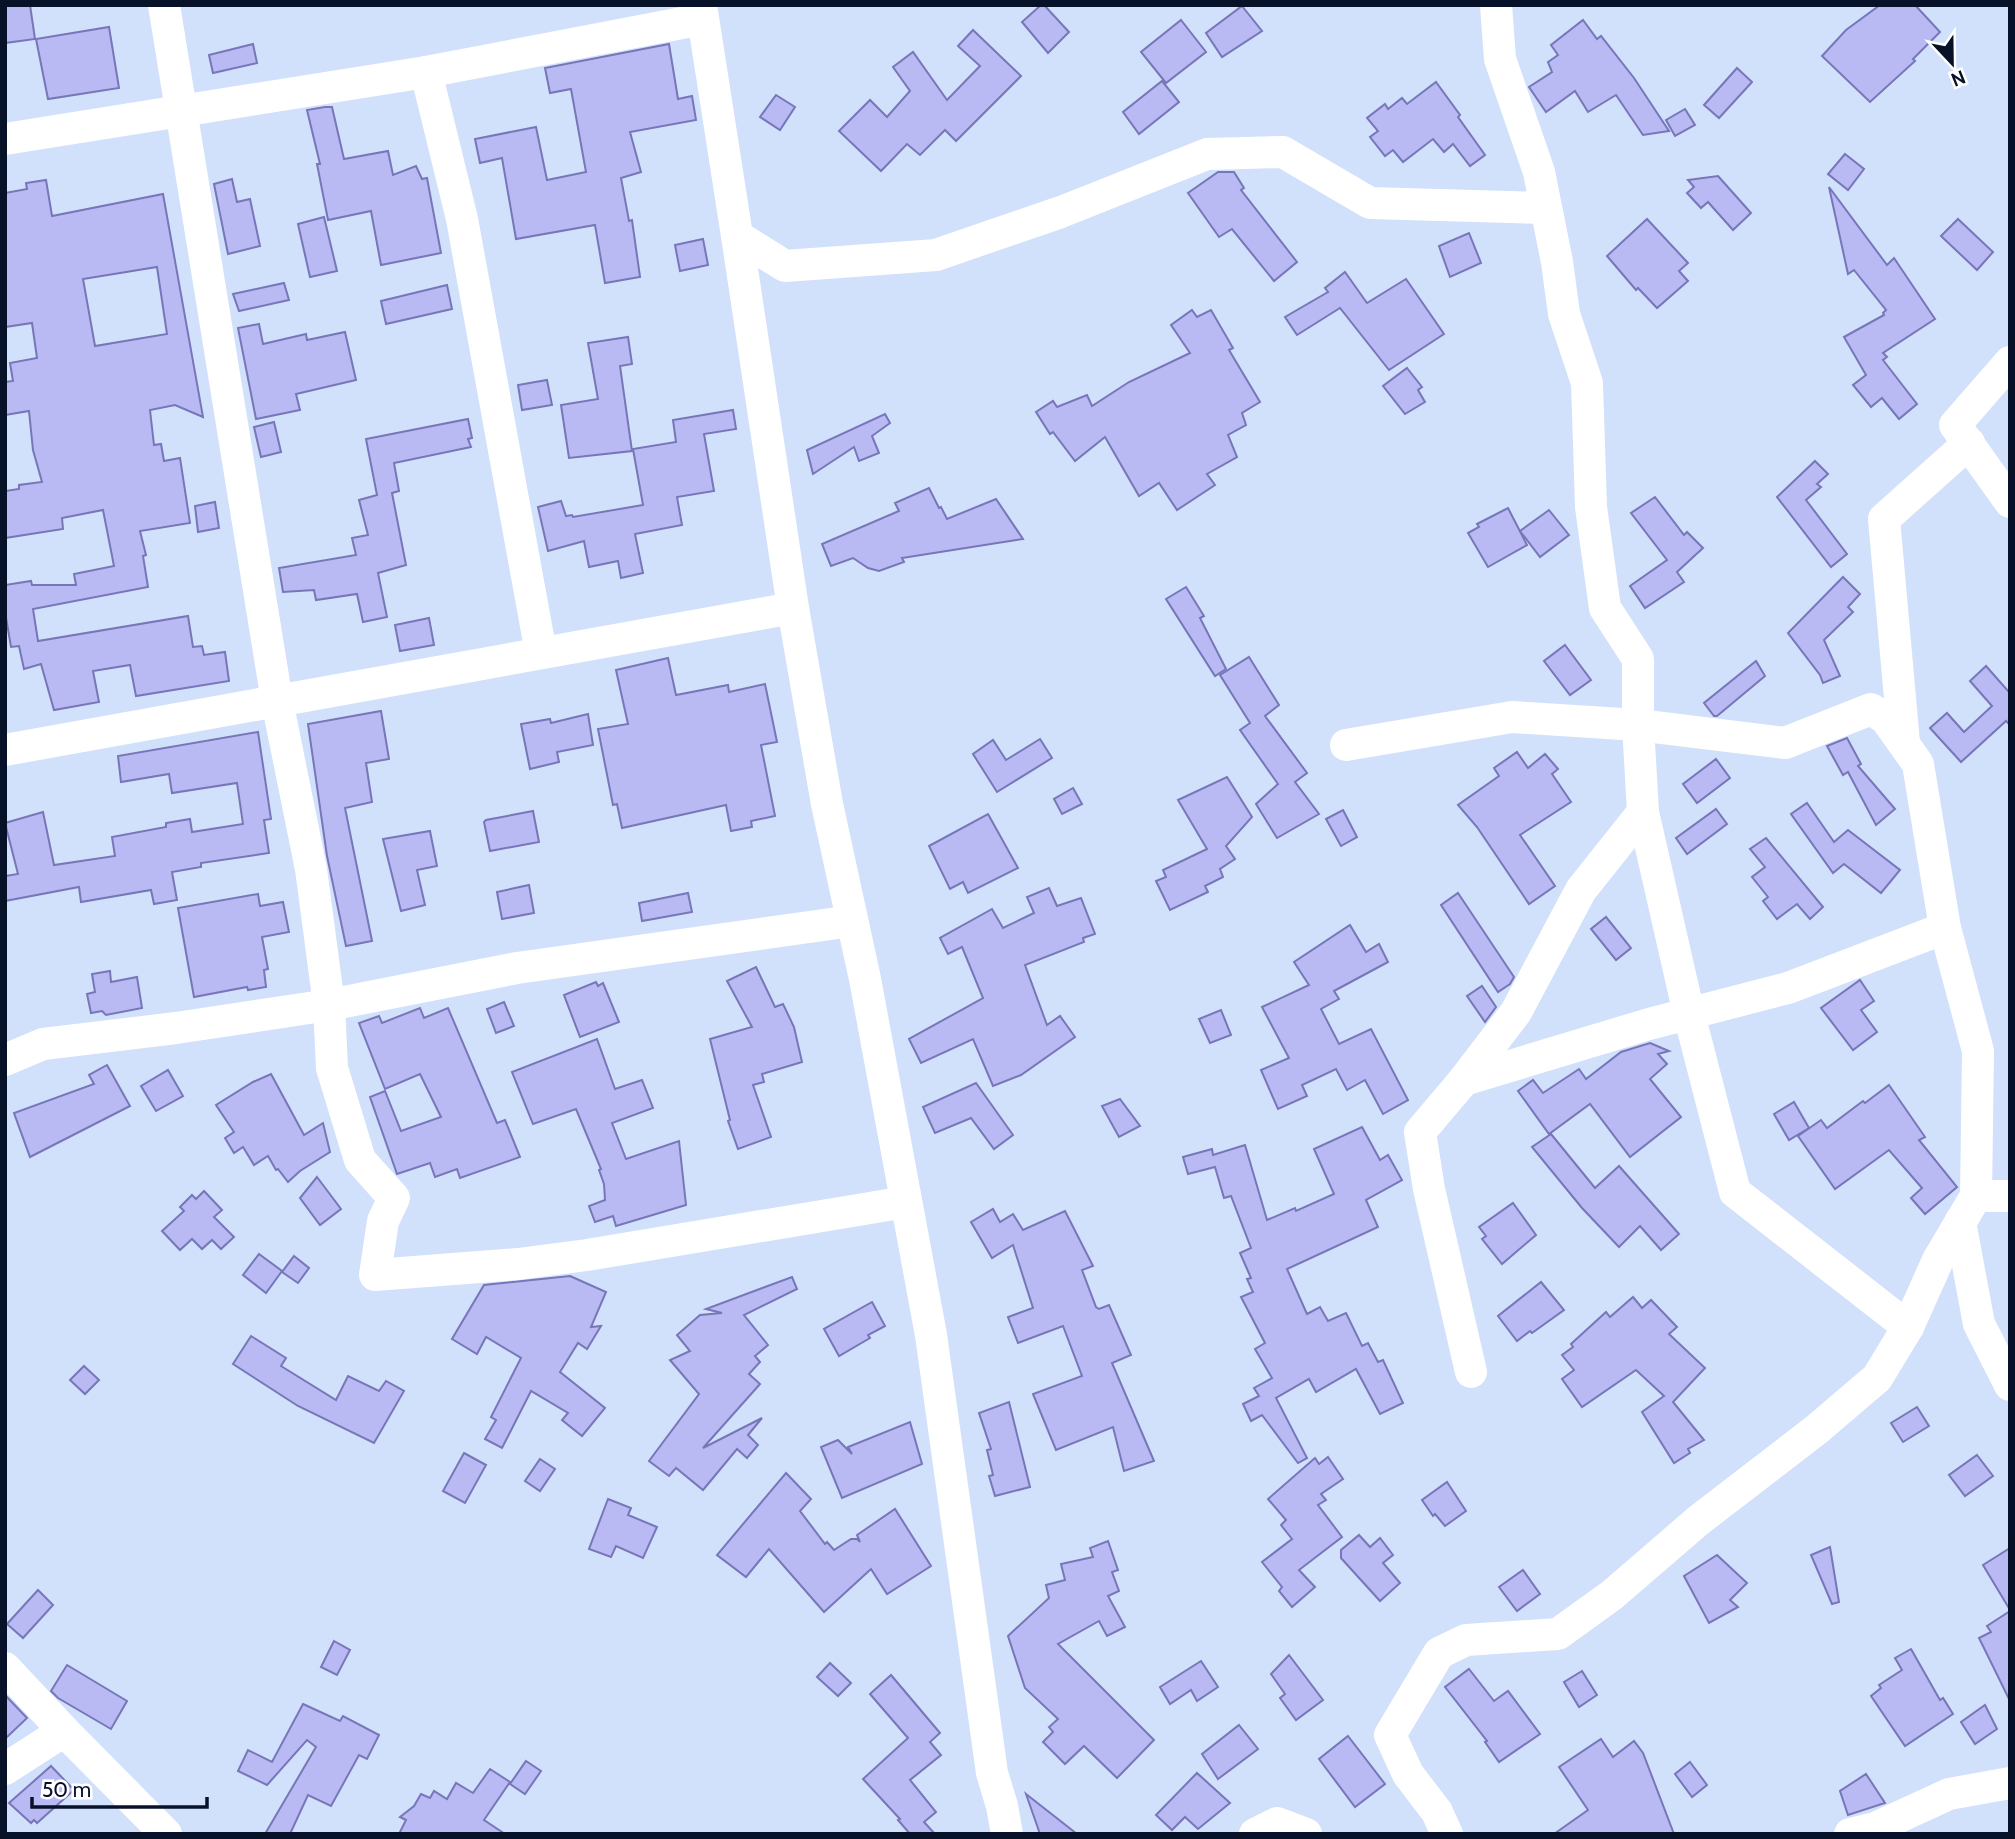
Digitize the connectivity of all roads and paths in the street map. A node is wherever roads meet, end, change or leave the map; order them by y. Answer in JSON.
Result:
{"nodes":[{"id":1,"x":164,"y":5,"type":"edge"},
{"id":2,"x":1496,"y":5,"type":"edge"},
{"id":3,"x":702,"y":12,"type":"edge"},
{"id":4,"x":426,"y":72,"type":"junction"},
{"id":5,"x":180,"y":113,"type":"junction"},
{"id":6,"x":5,"y":139,"type":"edge"},
{"id":7,"x":1546,"y":208,"type":"junction"},
{"id":8,"x":737,"y":236,"type":"junction"},
{"id":9,"x":2010,"y":362,"type":"edge"},
{"id":10,"x":1969,"y":443,"type":"junction"},
{"id":11,"x":2010,"y":502,"type":"edge"},
{"id":12,"x":793,"y":608,"type":"junction"},
{"id":13,"x":541,"y":653,"type":"junction"},
{"id":14,"x":276,"y":701,"type":"junction"},
{"id":15,"x":1638,"y":725,"type":"junction"},
{"id":16,"x":1346,"y":745,"type":"dead end"},
{"id":17,"x":1904,"y":745,"type":"junction"},
{"id":18,"x":5,"y":750,"type":"edge"},
{"id":19,"x":1643,"y":812,"type":"junction"},
{"id":20,"x":852,"y":922,"type":"junction"},
{"id":21,"x":1945,"y":928,"type":"junction"},
{"id":22,"x":329,"y":1005,"type":"junction"},
{"id":23,"x":1689,"y":1014,"type":"junction"},
{"id":24,"x":5,"y":1060,"type":"edge"},
{"id":25,"x":1464,"y":1080,"type":"junction"},
{"id":26,"x":2010,"y":1196,"type":"edge"},
{"id":27,"x":906,"y":1202,"type":"junction"},
{"id":28,"x":1968,"y":1209,"type":"junction"},
{"id":29,"x":1908,"y":1327,"type":"junction"},
{"id":30,"x":1471,"y":1372,"type":"dead end"},
{"id":31,"x":2010,"y":1385,"type":"edge"},
{"id":32,"x":5,"y":1668,"type":"edge"},
{"id":33,"x":64,"y":1731,"type":"junction"},
{"id":34,"x":5,"y":1769,"type":"edge"},
{"id":35,"x":2010,"y":1783,"type":"edge"},
{"id":36,"x":166,"y":1834,"type":"edge"},
{"id":37,"x":1007,"y":1834,"type":"edge"},
{"id":38,"x":1255,"y":1834,"type":"edge"},
{"id":39,"x":1306,"y":1834,"type":"edge"},
{"id":40,"x":1447,"y":1834,"type":"edge"},
{"id":41,"x":1850,"y":1834,"type":"edge"}],
"edges":[{"from":1,"to":5,"type":"street"},
{"from":2,"to":7,"type":"street"},
{"from":3,"to":4,"type":"street"},
{"from":3,"to":8,"type":"street"},
{"from":4,"to":5,"type":"street"},
{"from":4,"to":13,"type":"street"},
{"from":5,"to":6,"type":"street"},
{"from":5,"to":14,"type":"street"},
{"from":7,"to":8,"type":"street"},
{"from":7,"to":15,"type":"street"},
{"from":8,"to":12,"type":"street"},
{"from":9,"to":10,"type":"street"},
{"from":10,"to":11,"type":"street"},
{"from":10,"to":17,"type":"street"},
{"from":12,"to":13,"type":"street"},
{"from":12,"to":20,"type":"street"},
{"from":13,"to":14,"type":"street"},
{"from":14,"to":18,"type":"street"},
{"from":14,"to":22,"type":"street"},
{"from":15,"to":16,"type":"street"},
{"from":15,"to":17,"type":"street"},
{"from":15,"to":19,"type":"street"},
{"from":17,"to":21,"type":"street"},
{"from":19,"to":23,"type":"street"},
{"from":19,"to":25,"type":"street"},
{"from":20,"to":22,"type":"street"},
{"from":20,"to":27,"type":"street"},
{"from":21,"to":23,"type":"street"},
{"from":21,"to":28,"type":"street"},
{"from":22,"to":24,"type":"street"},
{"from":22,"to":27,"type":"street"},
{"from":23,"to":25,"type":"street"},
{"from":23,"to":29,"type":"street"},
{"from":25,"to":30,"type":"street"},
{"from":26,"to":28,"type":"street"},
{"from":27,"to":37,"type":"street"},
{"from":28,"to":29,"type":"street"},
{"from":28,"to":31,"type":"street"},
{"from":29,"to":40,"type":"street"},
{"from":32,"to":33,"type":"street"},
{"from":33,"to":34,"type":"street"},
{"from":33,"to":36,"type":"street"},
{"from":35,"to":41,"type":"street"},
{"from":38,"to":39,"type":"street"}]}
